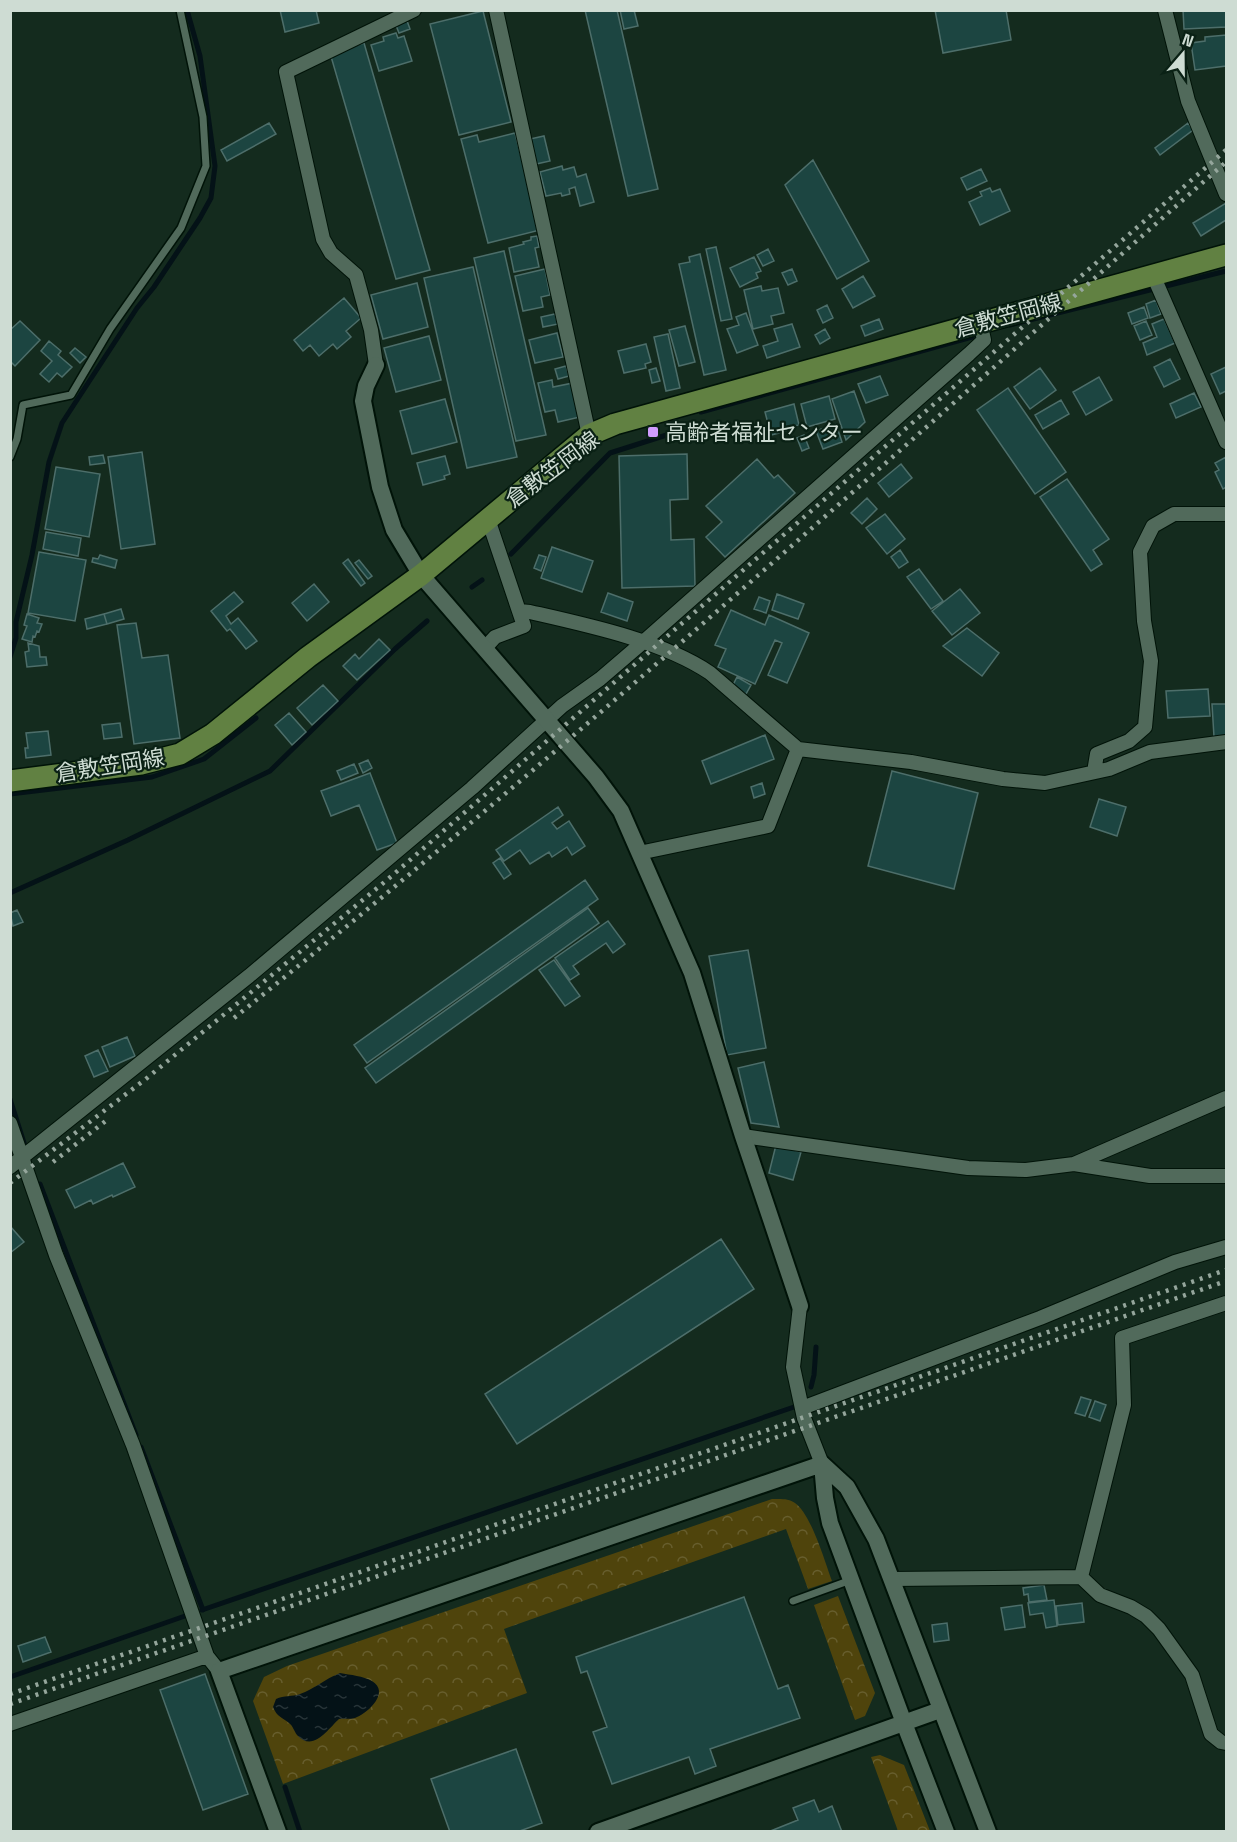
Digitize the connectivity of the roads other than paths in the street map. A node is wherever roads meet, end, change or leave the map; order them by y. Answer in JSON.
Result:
{"nodes":[{"id":1,"x":180,"y":10,"type":"edge"},
{"id":2,"x":414,"y":10,"type":"edge"},
{"id":3,"x":496,"y":10,"type":"edge"},
{"id":4,"x":1165,"y":10,"type":"edge"},
{"id":5,"x":1227,"y":194,"type":"edge"},
{"id":6,"x":1227,"y":255,"type":"edge"},
{"id":7,"x":1156,"y":284,"type":"junction"},
{"id":8,"x":980,"y":322,"type":"junction"},
{"id":9,"x":376,"y":365,"type":"joint"},
{"id":10,"x":589,"y":435,"type":"junction"},
{"id":11,"x":1227,"y":442,"type":"edge"},
{"id":12,"x":10,"y":457,"type":"edge"},
{"id":13,"x":1227,"y":514,"type":"edge"},
{"id":14,"x":488,"y":519,"type":"junction"},
{"id":15,"x":421,"y":574,"type":"junction"},
{"id":16,"x":519,"y":611,"type":"junction"},
{"id":17,"x":642,"y":643,"type":"junction"},
{"id":18,"x":484,"y":648,"type":"junction"},
{"id":19,"x":547,"y":719,"type":"junction"},
{"id":20,"x":1227,"y":742,"type":"edge"},
{"id":21,"x":798,"y":749,"type":"junction"},
{"id":22,"x":1094,"y":772,"type":"junction"},
{"id":23,"x":10,"y":780,"type":"edge"},
{"id":24,"x":639,"y":853,"type":"junction"},
{"id":25,"x":1227,"y":1098,"type":"edge"},
{"id":26,"x":10,"y":1123,"type":"edge"},
{"id":27,"x":743,"y":1136,"type":"junction"},
{"id":28,"x":16,"y":1162,"type":"edge"},
{"id":29,"x":1074,"y":1164,"type":"junction"},
{"id":30,"x":1227,"y":1176,"type":"edge"},
{"id":31,"x":1227,"y":1247,"type":"edge"},
{"id":32,"x":1227,"y":1303,"type":"edge"},
{"id":33,"x":800,"y":1306,"type":"joint"},
{"id":34,"x":802,"y":1408,"type":"junction"},
{"id":35,"x":822,"y":1464,"type":"junction"},
{"id":36,"x":1081,"y":1577,"type":"junction"},
{"id":37,"x":892,"y":1579,"type":"junction"},
{"id":38,"x":851,"y":1580,"type":"junction"},
{"id":39,"x":793,"y":1602,"type":"dead end"},
{"id":40,"x":207,"y":1656,"type":"junction"},
{"id":41,"x":219,"y":1671,"type":"junction"},
{"id":42,"x":940,"y":1710,"type":"junction"},
{"id":43,"x":904,"y":1723,"type":"junction"},
{"id":44,"x":10,"y":1724,"type":"edge"},
{"id":45,"x":1227,"y":1743,"type":"edge"},
{"id":46,"x":278,"y":1832,"type":"edge"},
{"id":47,"x":598,"y":1832,"type":"edge"},
{"id":48,"x":946,"y":1832,"type":"edge"},
{"id":49,"x":988,"y":1832,"type":"edge"}],
"edges":[{"from":1,"to":12,"type":"lane"},
{"from":2,"to":9,"type":"street"},
{"from":3,"to":10,"type":"street"},
{"from":4,"to":5,"type":"street"},
{"from":6,"to":7,"type":"main road","name":"倉敷笠岡線"},
{"from":7,"to":8,"type":"main road","name":"倉敷笠岡線"},
{"from":7,"to":11,"type":"street"},
{"from":8,"to":10,"type":"main road","name":"倉敷笠岡線"},
{"from":8,"to":17,"type":"street"},
{"from":9,"to":15,"type":"street"},
{"from":10,"to":14,"type":"main road","name":"倉敷笠岡線"},
{"from":13,"to":22,"type":"street"},
{"from":14,"to":15,"type":"main road","name":"倉敷笠岡線"},
{"from":14,"to":16,"type":"street"},
{"from":15,"to":18,"type":"street"},
{"from":15,"to":23,"type":"main road","name":"倉敷笠岡線"},
{"from":16,"to":17,"type":"street"},
{"from":16,"to":18,"type":"street"},
{"from":17,"to":19,"type":"street"},
{"from":17,"to":21,"type":"street"},
{"from":18,"to":19,"type":"street"},
{"from":19,"to":24,"type":"street"},
{"from":19,"to":28,"type":"street"},
{"from":20,"to":22,"type":"street"},
{"from":21,"to":22,"type":"street"},
{"from":21,"to":24,"type":"street"},
{"from":24,"to":27,"type":"street"},
{"from":25,"to":29,"type":"street"},
{"from":26,"to":28,"type":"street"},
{"from":27,"to":29,"type":"street"},
{"from":27,"to":33,"type":"street"},
{"from":28,"to":40,"type":"street"},
{"from":29,"to":30,"type":"street"},
{"from":31,"to":34,"type":"street"},
{"from":32,"to":36,"type":"street"},
{"from":33,"to":34,"type":"street"},
{"from":34,"to":35,"type":"street"},
{"from":35,"to":37,"type":"street"},
{"from":35,"to":38,"type":"street"},
{"from":35,"to":41,"type":"street"},
{"from":36,"to":37,"type":"street"},
{"from":36,"to":45,"type":"street"},
{"from":37,"to":42,"type":"street"},
{"from":38,"to":39,"type":"lane"},
{"from":38,"to":43,"type":"street"},
{"from":40,"to":41,"type":"street"},
{"from":40,"to":44,"type":"street"},
{"from":41,"to":46,"type":"street"},
{"from":42,"to":43,"type":"street"},
{"from":42,"to":49,"type":"street"},
{"from":43,"to":47,"type":"street"},
{"from":43,"to":48,"type":"street"}]}
